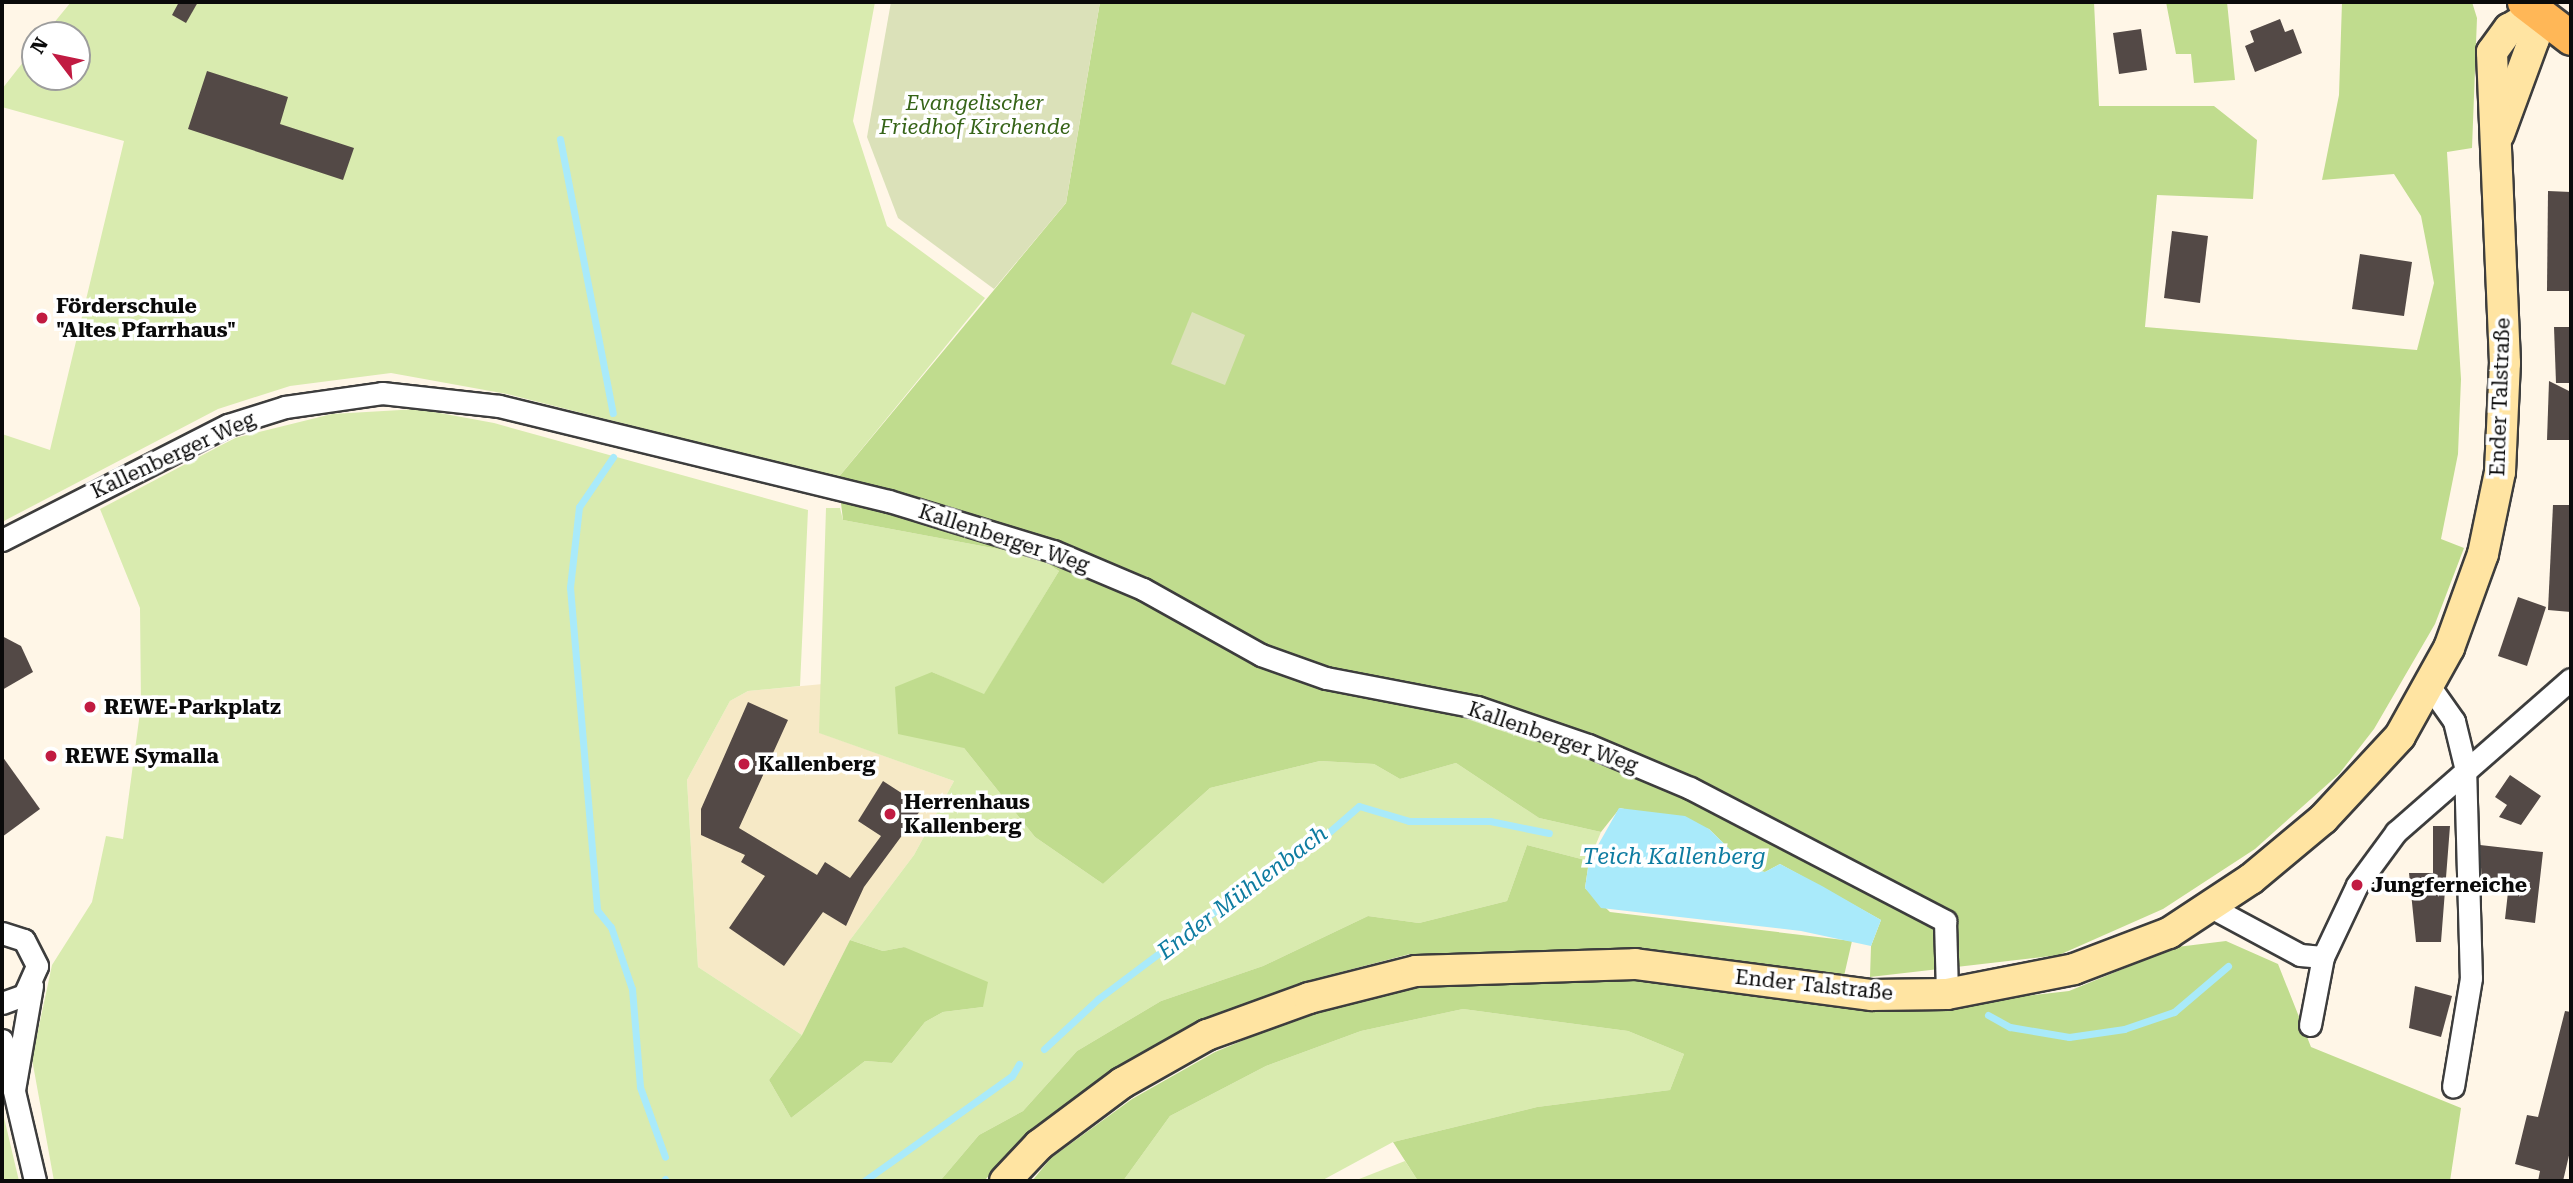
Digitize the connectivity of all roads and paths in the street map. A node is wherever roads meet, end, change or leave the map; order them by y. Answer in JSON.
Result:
{"nodes":[{"id":1,"x":2530,"y":7,"type":"edge"},
{"id":2,"x":2571,"y":38,"type":"edge"},
{"id":3,"x":2,"y":540,"type":"edge"},
{"id":4,"x":2571,"y":679,"type":"edge"},
{"id":5,"x":2430,"y":687,"type":"junction"},
{"id":6,"x":2465,"y":766,"type":"junction"},
{"id":7,"x":2210,"y":906,"type":"junction"},
{"id":8,"x":2,"y":933,"type":"edge"},
{"id":9,"x":2323,"y":957,"type":"junction"},
{"id":10,"x":32,"y":986,"type":"junction"},
{"id":11,"x":1947,"y":994,"type":"junction"},
{"id":12,"x":2,"y":1003,"type":"edge"},
{"id":13,"x":2310,"y":1025,"type":"dead end"},
{"id":14,"x":2,"y":1040,"type":"edge"},
{"id":15,"x":2453,"y":1087,"type":"dead end"},
{"id":16,"x":13,"y":1092,"type":"junction"},
{"id":17,"x":35,"y":1181,"type":"edge"},
{"id":18,"x":1005,"y":1181,"type":"edge"}],
"edges":[{"from":1,"to":2,"type":"main road"},
{"from":1,"to":5,"type":"main road","name":"Ender Talstraße"},
{"from":3,"to":11,"type":"street","name":"Kallenberger Weg"},
{"from":4,"to":6,"type":"street"},
{"from":5,"to":6,"type":"street"},
{"from":5,"to":7,"type":"main road","name":"Ender Talstraße"},
{"from":6,"to":9,"type":"street"},
{"from":6,"to":15,"type":"street"},
{"from":7,"to":9,"type":"street"},
{"from":7,"to":11,"type":"main road","name":"Ender Talstraße"},
{"from":8,"to":10,"type":"street"},
{"from":9,"to":13,"type":"street"},
{"from":10,"to":12,"type":"street"},
{"from":10,"to":16,"type":"street"},
{"from":11,"to":18,"type":"main road","name":"Ender Talstraße"},
{"from":14,"to":16,"type":"street"},
{"from":16,"to":17,"type":"street"}]}
